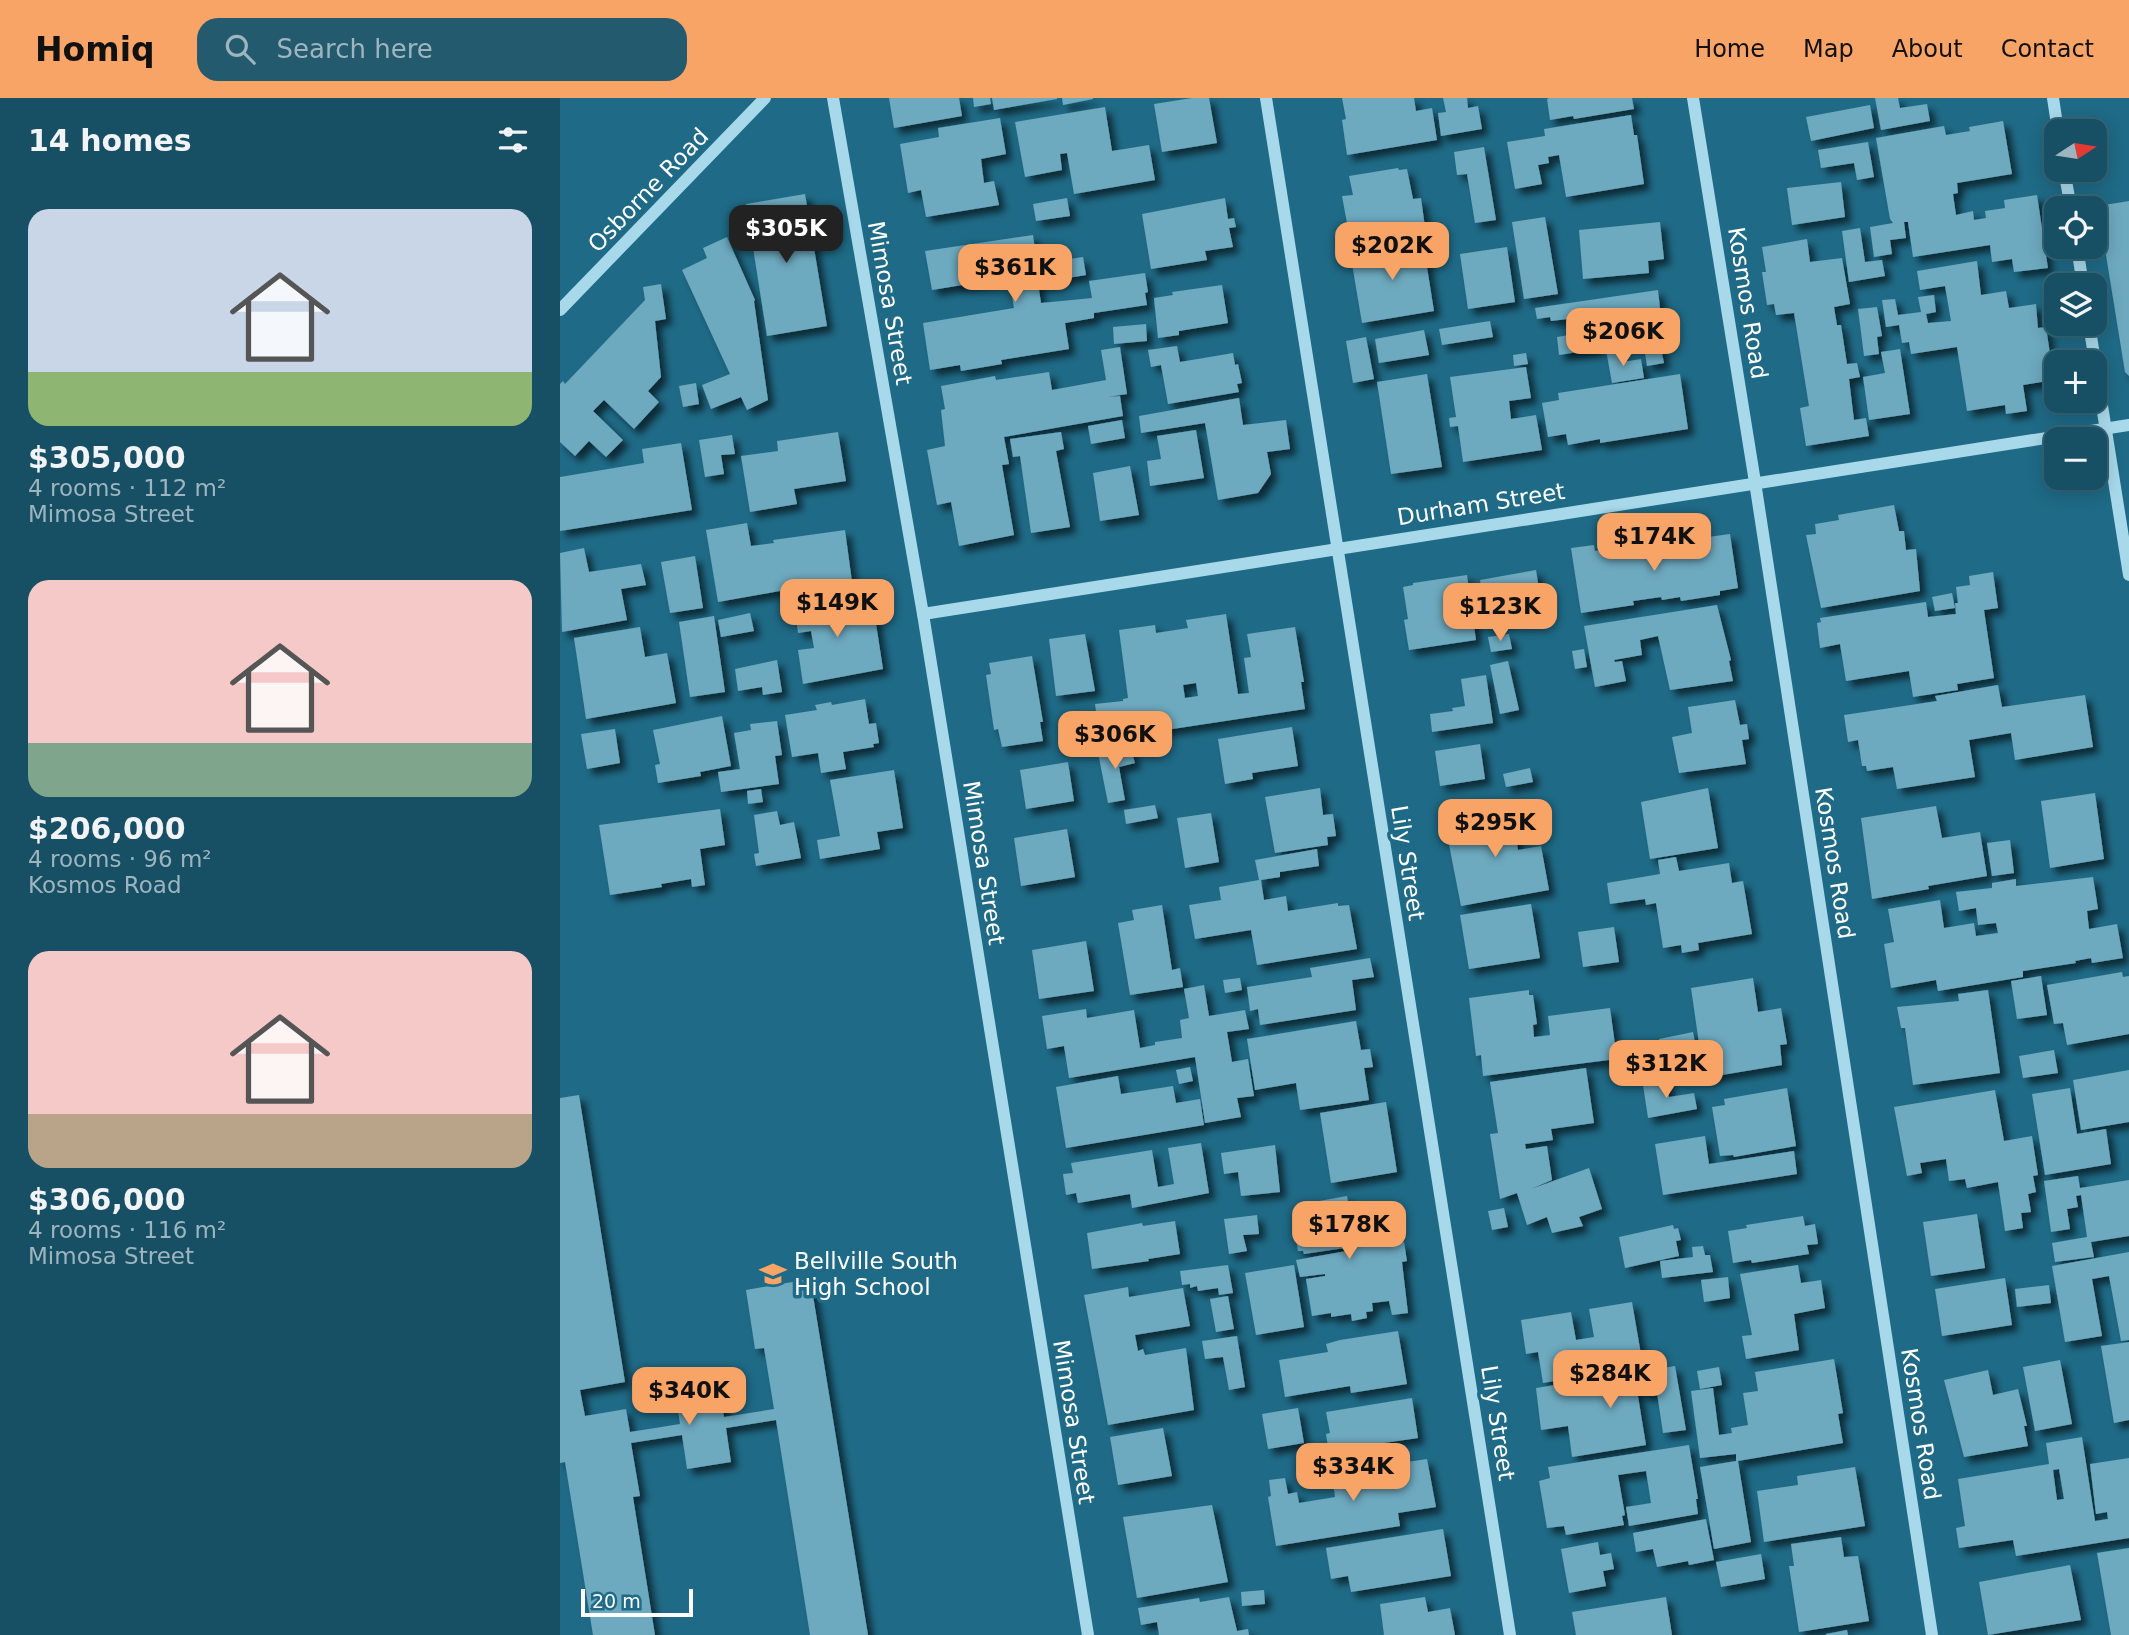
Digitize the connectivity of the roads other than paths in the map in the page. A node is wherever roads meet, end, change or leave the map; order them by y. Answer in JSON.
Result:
{"nodes":[{"id":1,"x":765,"y":98,"type":"edge"},
{"id":2,"x":833,"y":98,"type":"edge"},
{"id":3,"x":1266,"y":98,"type":"edge"},
{"id":4,"x":1693,"y":98,"type":"edge"},
{"id":5,"x":2053,"y":98,"type":"edge"},
{"id":6,"x":2056,"y":119,"type":"edge"},
{"id":7,"x":560,"y":310,"type":"edge"},
{"id":8,"x":2091,"y":336,"type":"edge"},
{"id":9,"x":2129,"y":425,"type":"edge"},
{"id":10,"x":2106,"y":427,"type":"edge"},
{"id":11,"x":2107,"y":428,"type":"edge"},
{"id":12,"x":2107,"y":434,"type":"edge"},
{"id":13,"x":2044,"y":438,"type":"edge"},
{"id":14,"x":1755,"y":482,"type":"junction"},
{"id":15,"x":1337,"y":548,"type":"junction"},
{"id":16,"x":2129,"y":575,"type":"edge"},
{"id":17,"x":923,"y":614,"type":"junction"},
{"id":18,"x":1087,"y":1635,"type":"edge"},
{"id":19,"x":1510,"y":1635,"type":"edge"},
{"id":20,"x":1932,"y":1635,"type":"edge"}],
"edges":[{"from":1,"to":7,"type":"street","name":"Osborne Road"},
{"from":2,"to":17,"type":"street","name":"Mimosa Street"},
{"from":3,"to":15,"type":"street","name":"Lily Street"},
{"from":4,"to":14,"type":"street","name":"Kosmos Road"},
{"from":5,"to":6,"type":"street"},
{"from":8,"to":10,"type":"street"},
{"from":9,"to":11,"type":"street","name":"Durham Street"},
{"from":12,"to":16,"type":"street"},
{"from":13,"to":14,"type":"street","name":"Durham Street"},
{"from":14,"to":15,"type":"street","name":"Durham Street"},
{"from":14,"to":20,"type":"street","name":"Kosmos Road"},
{"from":15,"to":17,"type":"street","name":"Durham Street"},
{"from":15,"to":19,"type":"street","name":"Lily Street"},
{"from":17,"to":18,"type":"street","name":"Mimosa Street"}]}
